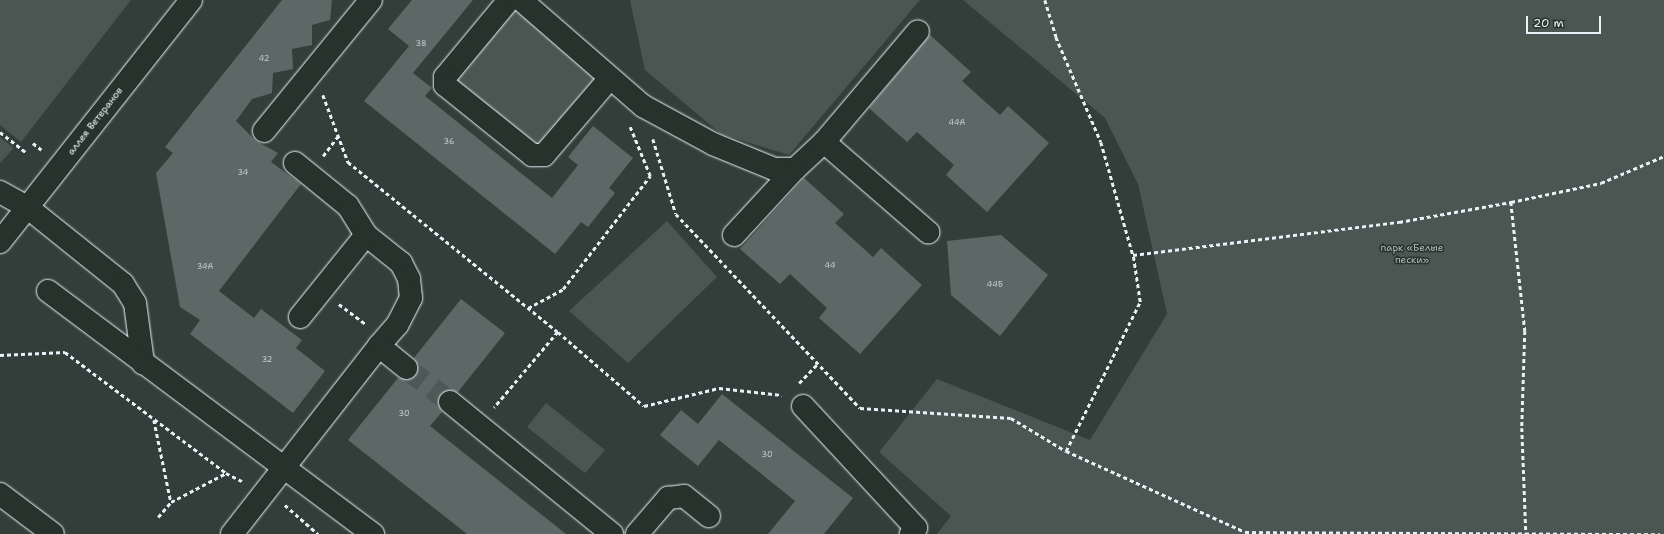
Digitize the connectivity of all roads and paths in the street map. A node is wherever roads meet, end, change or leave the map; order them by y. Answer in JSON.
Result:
{"nodes":[{"id":1,"x":191,"y":0,"type":"edge"},
{"id":2,"x":371,"y":0,"type":"edge"},
{"id":3,"x":509,"y":0,"type":"edge"},
{"id":4,"x":521,"y":0,"type":"edge"},
{"id":5,"x":1045,"y":0,"type":"edge"},
{"id":6,"x":918,"y":31,"type":"dead end"},
{"id":7,"x":610,"y":78,"type":"junction"},
{"id":8,"x":320,"y":87,"type":"dead end"},
{"id":9,"x":635,"y":113,"type":"junction"},
{"id":10,"x":264,"y":131,"type":"dead end"},
{"id":11,"x":0,"y":132,"type":"edge"},
{"id":12,"x":338,"y":136,"type":"junction"},
{"id":13,"x":824,"y":142,"type":"junction"},
{"id":14,"x":33,"y":143,"type":"dead end"},
{"id":15,"x":26,"y":152,"type":"dead end"},
{"id":16,"x":46,"y":153,"type":"dead end"},
{"id":17,"x":1664,"y":156,"type":"edge"},
{"id":18,"x":321,"y":159,"type":"dead end"},
{"id":19,"x":295,"y":163,"type":"dead end"},
{"id":20,"x":795,"y":168,"type":"junction"},
{"id":21,"x":0,"y":192,"type":"edge"},
{"id":22,"x":1511,"y":202,"type":"junction"},
{"id":23,"x":27,"y":207,"type":"junction"},
{"id":24,"x":928,"y":232,"type":"dead end"},
{"id":25,"x":366,"y":235,"type":"junction"},
{"id":26,"x":734,"y":235,"type":"dead end"},
{"id":27,"x":0,"y":242,"type":"edge"},
{"id":28,"x":1133,"y":255,"type":"junction"},
{"id":29,"x":48,"y":291,"type":"dead end"},
{"id":30,"x":336,"y":301,"type":"dead end"},
{"id":31,"x":528,"y":308,"type":"junction"},
{"id":32,"x":300,"y":317,"type":"dead end"},
{"id":33,"x":356,"y":317,"type":"dead end"},
{"id":34,"x":558,"y":332,"type":"junction"},
{"id":35,"x":379,"y":346,"type":"junction"},
{"id":36,"x":0,"y":356,"type":"edge"},
{"id":37,"x":143,"y":363,"type":"junction"},
{"id":38,"x":818,"y":363,"type":"junction"},
{"id":39,"x":406,"y":368,"type":"tunnel mouth"},
{"id":40,"x":797,"y":385,"type":"dead end"},
{"id":41,"x":795,"y":401,"type":"joint"},
{"id":42,"x":450,"y":402,"type":"tunnel mouth"},
{"id":43,"x":154,"y":419,"type":"junction"},
{"id":44,"x":479,"y":426,"type":"junction"},
{"id":45,"x":1066,"y":451,"type":"junction"},
{"id":46,"x":283,"y":469,"type":"junction"},
{"id":47,"x":226,"y":474,"type":"junction"},
{"id":48,"x":239,"y":480,"type":"dead end"},
{"id":49,"x":0,"y":494,"type":"edge"},
{"id":50,"x":171,"y":502,"type":"junction"},
{"id":51,"x":282,"y":503,"type":"dead end"},
{"id":52,"x":709,"y":516,"type":"dead end"},
{"id":53,"x":158,"y":517,"type":"dead end"},
{"id":54,"x":1526,"y":533,"type":"edge"},
{"id":55,"x":53,"y":534,"type":"edge"},
{"id":56,"x":232,"y":534,"type":"edge"},
{"id":57,"x":318,"y":534,"type":"edge"},
{"id":58,"x":372,"y":534,"type":"edge"},
{"id":59,"x":612,"y":534,"type":"edge"},
{"id":60,"x":637,"y":534,"type":"edge"},
{"id":61,"x":911,"y":534,"type":"edge"},
{"id":62,"x":1660,"y":534,"type":"edge"}],
"edges":[{"from":1,"to":23,"type":"street","name":"аллея Ветеранов"},
{"from":2,"to":10,"type":"street"},
{"from":3,"to":7,"type":"street"},
{"from":4,"to":7,"type":"street"},
{"from":5,"to":28,"type":"path"},
{"from":6,"to":13,"type":"street"},
{"from":7,"to":9,"type":"street"},
{"from":8,"to":12,"type":"path"},
{"from":9,"to":20,"type":"street"},
{"from":9,"to":31,"type":"path"},
{"from":9,"to":38,"type":"path"},
{"from":11,"to":15,"type":"path"},
{"from":12,"to":18,"type":"path"},
{"from":12,"to":31,"type":"path"},
{"from":13,"to":20,"type":"street"},
{"from":13,"to":24,"type":"street"},
{"from":14,"to":16,"type":"path"},
{"from":17,"to":22,"type":"path"},
{"from":19,"to":25,"type":"street"},
{"from":20,"to":26,"type":"street"},
{"from":21,"to":23,"type":"street"},
{"from":22,"to":28,"type":"path"},
{"from":22,"to":54,"type":"path"},
{"from":23,"to":27,"type":"street","name":"аллея Ветеранов"},
{"from":23,"to":37,"type":"street"},
{"from":25,"to":32,"type":"street"},
{"from":25,"to":35,"type":"street"},
{"from":28,"to":45,"type":"path"},
{"from":29,"to":37,"type":"street"},
{"from":30,"to":33,"type":"path"},
{"from":31,"to":34,"type":"path"},
{"from":34,"to":41,"type":"path"},
{"from":34,"to":44,"type":"path"},
{"from":35,"to":39,"type":"street"},
{"from":35,"to":46,"type":"street"},
{"from":36,"to":43,"type":"path"},
{"from":37,"to":46,"type":"street"},
{"from":38,"to":40,"type":"path"},
{"from":38,"to":45,"type":"path"},
{"from":41,"to":61,"type":"street"},
{"from":42,"to":44,"type":"street"},
{"from":43,"to":47,"type":"path"},
{"from":43,"to":50,"type":"path"},
{"from":44,"to":59,"type":"street"},
{"from":45,"to":54,"type":"path"},
{"from":46,"to":56,"type":"street"},
{"from":46,"to":58,"type":"street"},
{"from":47,"to":48,"type":"path"},
{"from":47,"to":50,"type":"path"},
{"from":49,"to":55,"type":"street"},
{"from":50,"to":53,"type":"path"},
{"from":51,"to":57,"type":"path"},
{"from":52,"to":60,"type":"street"},
{"from":54,"to":62,"type":"path"}]}
